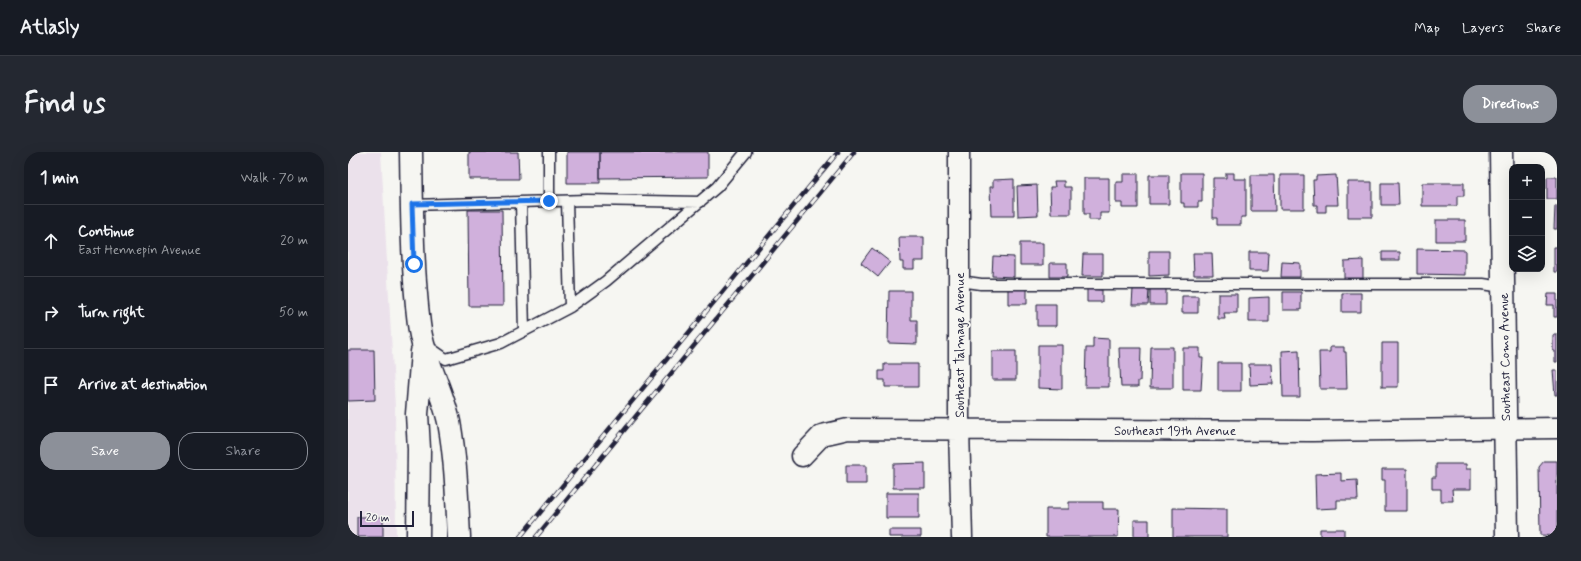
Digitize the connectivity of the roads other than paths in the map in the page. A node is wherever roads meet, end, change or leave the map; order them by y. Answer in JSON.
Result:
{"nodes":[{"id":1,"x":411,"y":152,"type":"edge"},
{"id":2,"x":549,"y":152,"type":"edge"},
{"id":3,"x":746,"y":152,"type":"edge"},
{"id":4,"x":959,"y":152,"type":"edge"},
{"id":5,"x":1501,"y":152,"type":"edge"},
{"id":6,"x":549,"y":201,"type":"junction"},
{"id":7,"x":567,"y":201,"type":"junction"},
{"id":8,"x":521,"y":202,"type":"junction"},
{"id":9,"x":700,"y":202,"type":"junction"},
{"id":10,"x":412,"y":204,"type":"junction"},
{"id":11,"x":960,"y":280,"type":"junction"},
{"id":12,"x":1502,"y":287,"type":"junction"},
{"id":13,"x":570,"y":307,"type":"junction"},
{"id":14,"x":524,"y":331,"type":"junction"},
{"id":15,"x":422,"y":343,"type":"junction"},
{"id":16,"x":1505,"y":428,"type":"junction"},
{"id":17,"x":1557,"y":428,"type":"edge"},
{"id":18,"x":959,"y":429,"type":"junction"},
{"id":19,"x":802,"y":456,"type":"dead end"},
{"id":20,"x":418,"y":537,"type":"edge"},
{"id":21,"x":459,"y":537,"type":"edge"},
{"id":22,"x":962,"y":537,"type":"edge"},
{"id":23,"x":1507,"y":537,"type":"edge"}],
"edges":[{"from":1,"to":10,"type":"main road"},
{"from":2,"to":6,"type":"lane"},
{"from":3,"to":9,"type":"lane"},
{"from":4,"to":11,"type":"street","name":"Southeast Talmage Avenue"},
{"from":5,"to":12,"type":"main road","name":"Southeast Como Avenue"},
{"from":6,"to":7,"type":"lane"},
{"from":6,"to":8,"type":"lane"},
{"from":7,"to":9,"type":"lane"},
{"from":7,"to":13,"type":"lane"},
{"from":8,"to":10,"type":"lane"},
{"from":8,"to":14,"type":"lane"},
{"from":9,"to":13,"type":"lane"},
{"from":10,"to":15,"type":"main road"},
{"from":11,"to":12,"type":"lane"},
{"from":11,"to":18,"type":"street","name":"Southeast Talmage Avenue"},
{"from":12,"to":16,"type":"main road","name":"Southeast Como Avenue"},
{"from":13,"to":14,"type":"lane"},
{"from":14,"to":15,"type":"lane"},
{"from":15,"to":20,"type":"main road"},
{"from":15,"to":21,"type":"main road"},
{"from":16,"to":17,"type":"street","name":"Southeast 19th Avenue"},
{"from":16,"to":18,"type":"street","name":"Southeast 19th Avenue"},
{"from":16,"to":23,"type":"main road","name":"Southeast Como Avenue"},
{"from":18,"to":19,"type":"street","name":"Southeast 19th Avenue"},
{"from":18,"to":22,"type":"street","name":"Southeast Talmage Avenue"}]}
